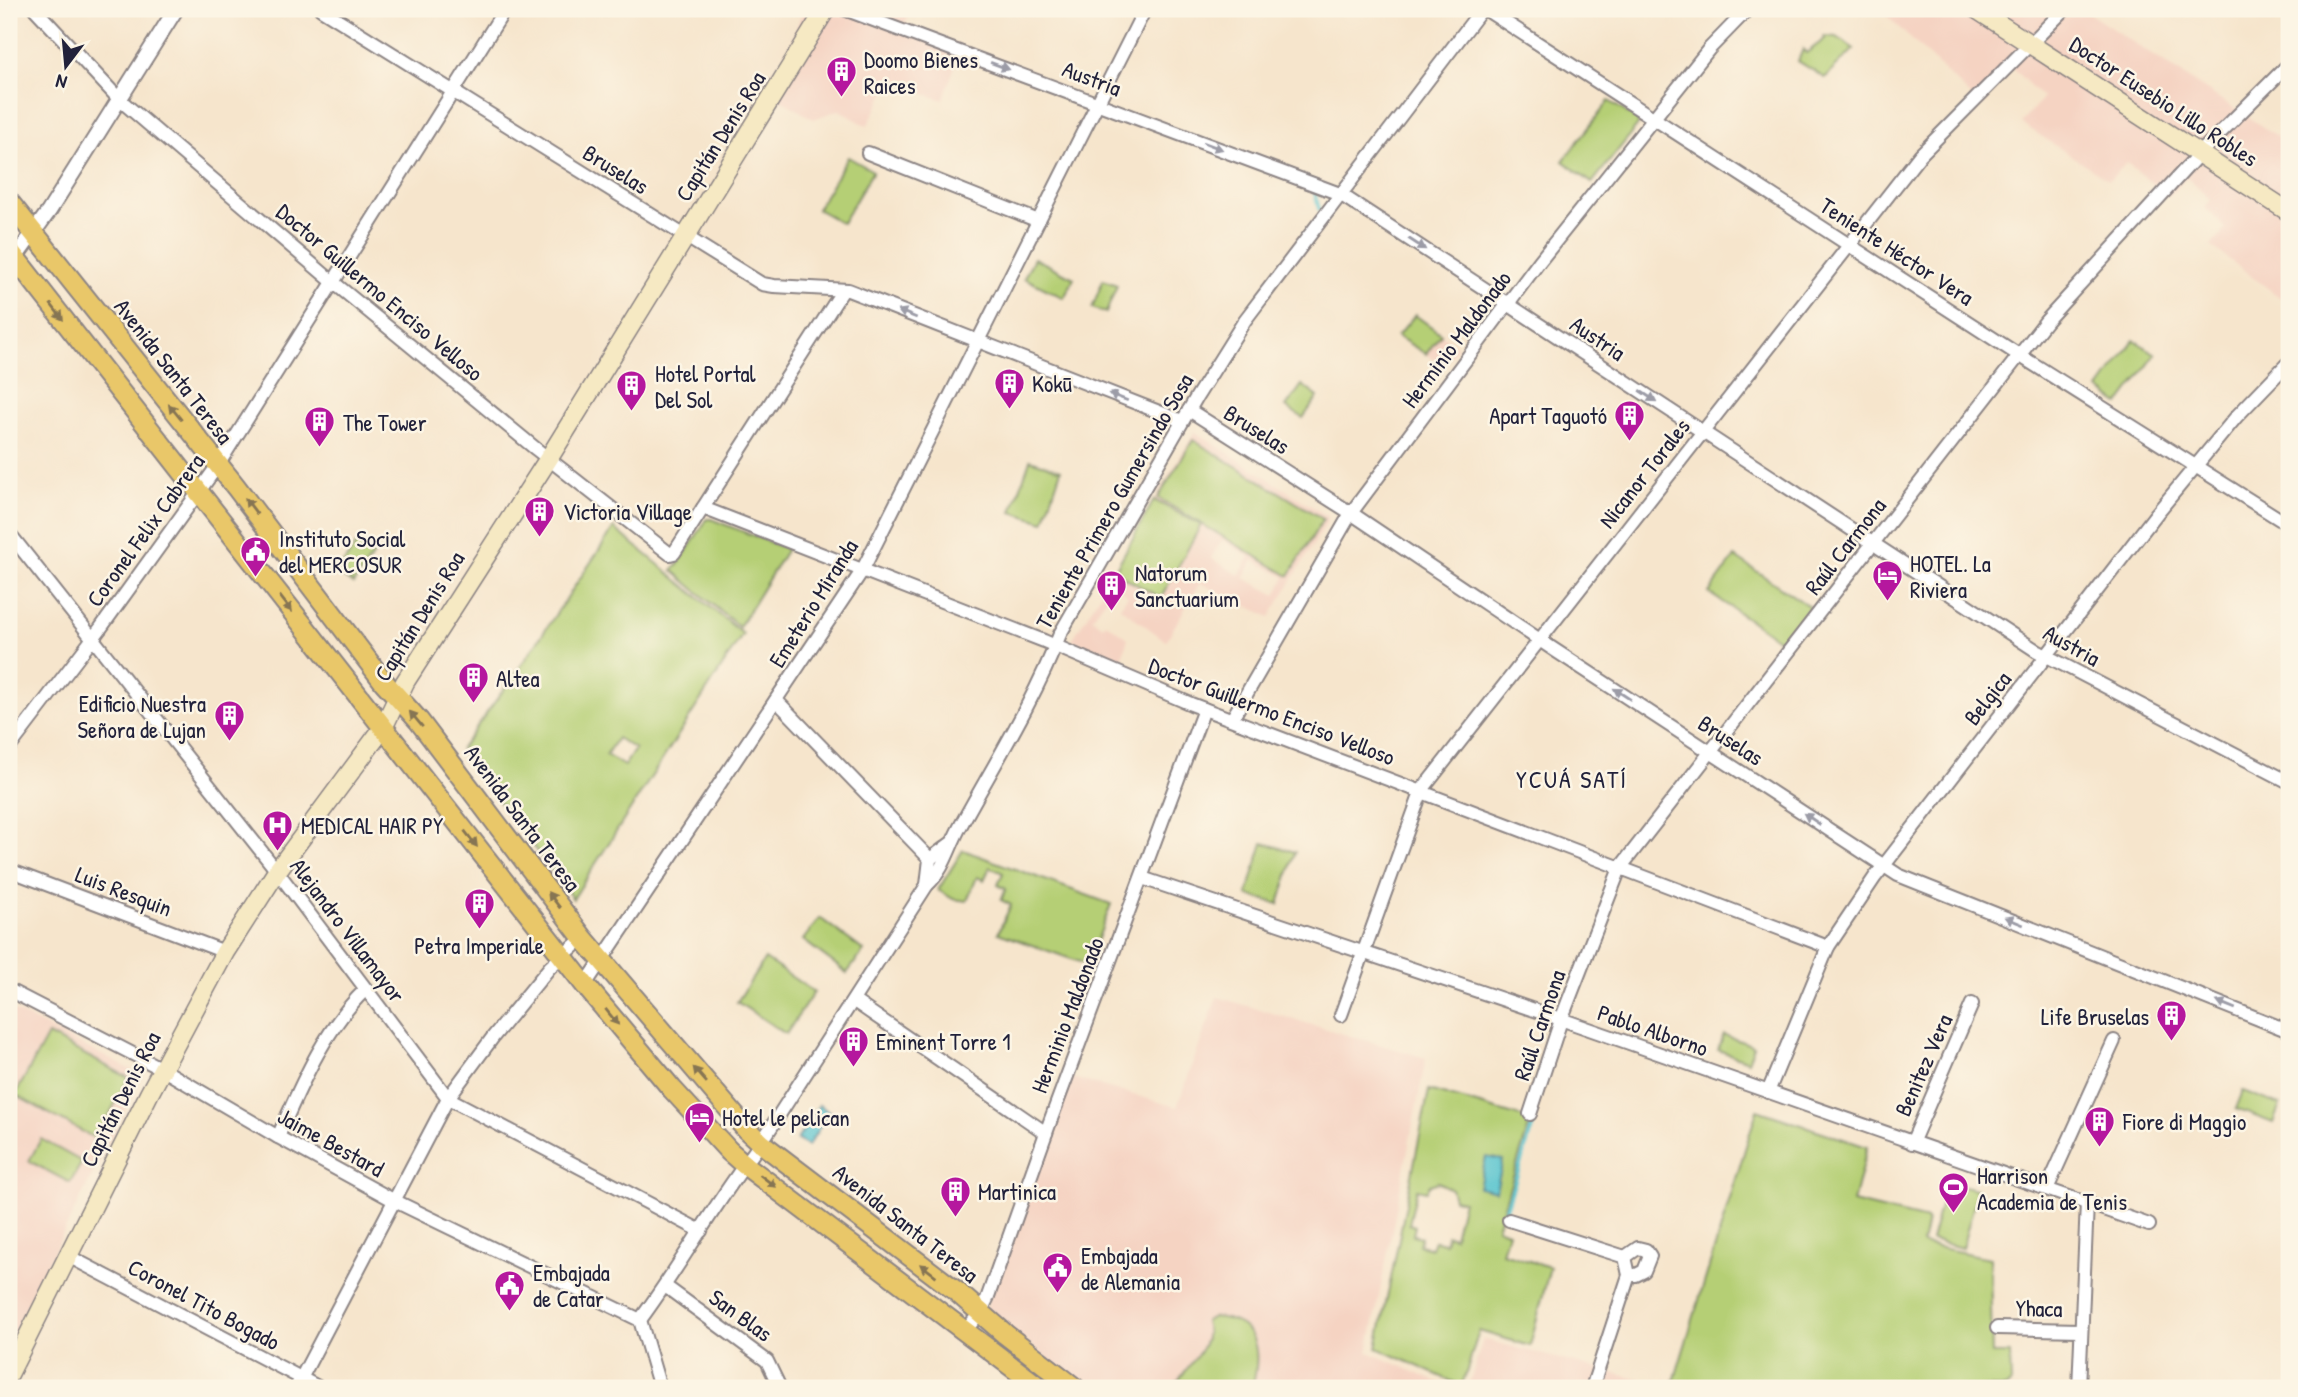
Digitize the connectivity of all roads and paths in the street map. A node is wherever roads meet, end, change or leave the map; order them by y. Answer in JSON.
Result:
{"nodes":[{"id":1,"x":35,"y":9,"type":"edge"},
{"id":2,"x":176,"y":9,"type":"edge"},
{"id":3,"x":321,"y":9,"type":"edge"},
{"id":4,"x":505,"y":9,"type":"edge"},
{"id":5,"x":826,"y":9,"type":"edge"},
{"id":6,"x":845,"y":9,"type":"edge"},
{"id":7,"x":1145,"y":9,"type":"edge"},
{"id":8,"x":1483,"y":9,"type":"edge"},
{"id":9,"x":1748,"y":9,"type":"edge"},
{"id":10,"x":1976,"y":9,"type":"edge"},
{"id":11,"x":2065,"y":9,"type":"edge"},
{"id":12,"x":2031,"y":44,"type":"junction"},
{"id":13,"x":2289,"y":64,"type":"edge"},
{"id":14,"x":453,"y":92,"type":"junction"},
{"id":15,"x":119,"y":99,"type":"junction"},
{"id":16,"x":1098,"y":102,"type":"junction"},
{"id":17,"x":1656,"y":118,"type":"junction"},
{"id":18,"x":868,"y":153,"type":"dead end"},
{"id":19,"x":2199,"y":155,"type":"junction"},
{"id":20,"x":1340,"y":194,"type":"junction"},
{"id":21,"x":9,"y":202,"type":"edge"},
{"id":22,"x":2289,"y":212,"type":"edge"},
{"id":23,"x":1037,"y":220,"type":"junction"},
{"id":24,"x":34,"y":233,"type":"junction"},
{"id":25,"x":686,"y":237,"type":"junction"},
{"id":26,"x":1849,"y":245,"type":"junction"},
{"id":27,"x":11,"y":258,"type":"edge"},
{"id":28,"x":333,"y":282,"type":"junction"},
{"id":29,"x":843,"y":290,"type":"junction"},
{"id":30,"x":1509,"y":305,"type":"junction"},
{"id":31,"x":976,"y":342,"type":"junction"},
{"id":32,"x":2019,"y":355,"type":"junction"},
{"id":33,"x":2289,"y":362,"type":"edge"},
{"id":34,"x":1185,"y":416,"type":"junction"},
{"id":35,"x":1703,"y":432,"type":"junction"},
{"id":36,"x":549,"y":458,"type":"junction"},
{"id":37,"x":218,"y":465,"type":"junction"},
{"id":38,"x":2196,"y":467,"type":"junction"},
{"id":39,"x":199,"y":492,"type":"junction"},
{"id":40,"x":703,"y":508,"type":"junction"},
{"id":41,"x":1352,"y":513,"type":"junction"},
{"id":42,"x":2289,"y":525,"type":"edge"},
{"id":43,"x":9,"y":533,"type":"edge"},
{"id":44,"x":1874,"y":543,"type":"junction"},
{"id":45,"x":862,"y":571,"type":"junction"},
{"id":46,"x":93,"y":637,"type":"junction"},
{"id":47,"x":1540,"y":640,"type":"junction"},
{"id":48,"x":1055,"y":646,"type":"junction"},
{"id":49,"x":2046,"y":657,"type":"junction"},
{"id":50,"x":397,"y":696,"type":"junction"},
{"id":51,"x":776,"y":700,"type":"junction"},
{"id":52,"x":1204,"y":709,"type":"junction"},
{"id":53,"x":1231,"y":719,"type":"junction"},
{"id":54,"x":383,"y":727,"type":"junction"},
{"id":55,"x":9,"y":748,"type":"edge"},
{"id":56,"x":1711,"y":752,"type":"junction"},
{"id":57,"x":2289,"y":782,"type":"edge"},
{"id":58,"x":1422,"y":790,"type":"junction"},
{"id":59,"x":950,"y":844,"type":"junction"},
{"id":60,"x":930,"y":859,"type":"junction"},
{"id":61,"x":1884,"y":866,"type":"junction"},
{"id":62,"x":1620,"y":868,"type":"junction"},
{"id":63,"x":9,"y":870,"type":"edge"},
{"id":64,"x":277,"y":871,"type":"junction"},
{"id":65,"x":1142,"y":878,"type":"junction"},
{"id":66,"x":927,"y":885,"type":"junction"},
{"id":67,"x":583,"y":938,"type":"junction"},
{"id":68,"x":1828,"y":947,"type":"junction"},
{"id":69,"x":225,"y":952,"type":"junction"},
{"id":70,"x":1363,"y":953,"type":"junction"},
{"id":71,"x":563,"y":957,"type":"junction"},
{"id":72,"x":603,"y":961,"type":"junction"},
{"id":73,"x":585,"y":985,"type":"junction"},
{"id":74,"x":9,"y":989,"type":"edge"},
{"id":75,"x":366,"y":989,"type":"junction"},
{"id":76,"x":853,"y":1001,"type":"junction"},
{"id":77,"x":1972,"y":1004,"type":"dead end"},
{"id":78,"x":1341,"y":1015,"type":"dead end"},
{"id":79,"x":1561,"y":1020,"type":"junction"},
{"id":80,"x":2289,"y":1031,"type":"edge"},
{"id":81,"x":2114,"y":1041,"type":"dead end"},
{"id":82,"x":162,"y":1069,"type":"junction"},
{"id":83,"x":1768,"y":1092,"type":"junction"},
{"id":84,"x":448,"y":1098,"type":"junction"},
{"id":85,"x":1530,"y":1114,"type":"dead end"},
{"id":86,"x":1046,"y":1133,"type":"junction"},
{"id":87,"x":278,"y":1137,"type":"junction"},
{"id":88,"x":761,"y":1143,"type":"junction"},
{"id":89,"x":1912,"y":1143,"type":"junction"},
{"id":90,"x":745,"y":1165,"type":"junction"},
{"id":91,"x":2047,"y":1189,"type":"junction"},
{"id":92,"x":395,"y":1201,"type":"junction"},
{"id":93,"x":2087,"y":1203,"type":"junction"},
{"id":94,"x":1509,"y":1220,"type":"dead end"},
{"id":95,"x":2149,"y":1225,"type":"dead end"},
{"id":96,"x":701,"y":1231,"type":"junction"},
{"id":97,"x":68,"y":1256,"type":"junction"},
{"id":98,"x":1625,"y":1257,"type":"junction"},
{"id":99,"x":1629,"y":1275,"type":"junction"},
{"id":100,"x":665,"y":1286,"type":"junction"},
{"id":101,"x":980,"y":1313,"type":"junction"},
{"id":102,"x":640,"y":1320,"type":"junction"},
{"id":103,"x":1997,"y":1328,"type":"dead end"},
{"id":104,"x":2080,"y":1330,"type":"junction"},
{"id":105,"x":964,"y":1332,"type":"junction"},
{"id":106,"x":9,"y":1374,"type":"edge"},
{"id":107,"x":299,"y":1384,"type":"edge"},
{"id":108,"x":320,"y":1388,"type":"edge"},
{"id":109,"x":660,"y":1388,"type":"edge"},
{"id":110,"x":780,"y":1388,"type":"edge"},
{"id":111,"x":1040,"y":1388,"type":"edge"},
{"id":112,"x":1075,"y":1388,"type":"edge"},
{"id":113,"x":1592,"y":1388,"type":"edge"},
{"id":114,"x":2079,"y":1388,"type":"edge"}],
"edges":[{"from":1,"to":15,"type":"street","name":"Doctor Guillermo Enciso Velloso"},
{"from":2,"to":15,"type":"street"},
{"from":3,"to":14,"type":"street","name":"Bruselas"},
{"from":4,"to":14,"type":"street","name":"Coronel Felix Cabrera"},
{"from":5,"to":25,"type":"main road","name":"Capitán Denis Roa"},
{"from":6,"to":16,"type":"street","name":"Austria","one_way":true},
{"from":7,"to":16,"type":"street","name":"Emeterio Miranda"},
{"from":8,"to":17,"type":"street","name":"Teniente Héctor Vera"},
{"from":8,"to":20,"type":"street","name":"Teniente Primero Gumersindo Sosa"},
{"from":9,"to":17,"type":"street","name":"Herminio Maldonado"},
{"from":10,"to":12,"type":"main road","name":"Doctor Eusebio Lillo Robles"},
{"from":11,"to":12,"type":"street","name":"Nicanor Torales"},
{"from":12,"to":19,"type":"main road","name":"Doctor Eusebio Lillo Robles"},
{"from":12,"to":26,"type":"street","name":"Nicanor Torales"},
{"from":13,"to":19,"type":"street","name":"Raúl Carmona"},
{"from":14,"to":25,"type":"street","name":"Bruselas"},
{"from":14,"to":28,"type":"street","name":"Coronel Felix Cabrera"},
{"from":15,"to":24,"type":"street"},
{"from":15,"to":28,"type":"street","name":"Doctor Guillermo Enciso Velloso"},
{"from":16,"to":20,"type":"street","name":"Austria","one_way":true},
{"from":16,"to":23,"type":"street","name":"Emeterio Miranda"},
{"from":17,"to":26,"type":"street","name":"Teniente Héctor Vera"},
{"from":17,"to":30,"type":"street","name":"Herminio Maldonado"},
{"from":18,"to":23,"type":"street"},
{"from":19,"to":22,"type":"main road","name":"Doctor Eusebio Lillo Robles"},
{"from":19,"to":32,"type":"street","name":"Raúl Carmona"},
{"from":20,"to":30,"type":"street","name":"Austria","one_way":true},
{"from":20,"to":34,"type":"street","name":"Teniente Primero Gumersindo Sosa"},
{"from":21,"to":24,"type":"main road","name":"Avenida Santa Teresa"},
{"from":23,"to":31,"type":"street","name":"Emeterio Miranda"},
{"from":24,"to":27,"type":"street"},
{"from":37,"to":24,"type":"main road","name":"Avenida Santa Teresa","one_way":true},
{"from":25,"to":29,"type":"street","name":"Bruselas"},
{"from":25,"to":36,"type":"main road","name":"Capitán Denis Roa"},
{"from":26,"to":32,"type":"street","name":"Teniente Héctor Vera"},
{"from":26,"to":35,"type":"street","name":"Nicanor Torales"},
{"from":27,"to":39,"type":"main road","one_way":true},
{"from":28,"to":36,"type":"street","name":"Doctor Guillermo Enciso Velloso"},
{"from":28,"to":37,"type":"street","name":"Coronel Felix Cabrera"},
{"from":31,"to":29,"type":"street","name":"Bruselas","one_way":true},
{"from":29,"to":40,"type":"street","name":"Doctor Guillermo Enciso Velloso"},
{"from":30,"to":35,"type":"street","name":"Austria","one_way":true},
{"from":30,"to":41,"type":"street","name":"Herminio Maldonado"},
{"from":34,"to":31,"type":"street","name":"Bruselas","one_way":true},
{"from":31,"to":45,"type":"street","name":"Emeterio Miranda"},
{"from":32,"to":38,"type":"street","name":"Teniente Héctor Vera"},
{"from":32,"to":44,"type":"street","name":"Raúl Carmona"},
{"from":33,"to":38,"type":"street","name":"Belgica"},
{"from":34,"to":41,"type":"street","name":"Bruselas"},
{"from":34,"to":48,"type":"street","name":"Teniente Primero Gumersindo Sosa"},
{"from":35,"to":44,"type":"street","name":"Austria"},
{"from":35,"to":47,"type":"street","name":"Nicanor Torales"},
{"from":36,"to":40,"type":"street","name":"Doctor Guillermo Enciso Velloso"},
{"from":36,"to":50,"type":"main road","name":"Capitán Denis Roa"},
{"from":37,"to":39,"type":"street","name":"Coronel Felix Cabrera"},
{"from":50,"to":37,"type":"main road","name":"Avenida Santa Teresa","one_way":true},
{"from":38,"to":42,"type":"street","name":"Teniente Héctor Vera"},
{"from":38,"to":49,"type":"street","name":"Belgica"},
{"from":39,"to":46,"type":"street","name":"Coronel Felix Cabrera"},
{"from":39,"to":54,"type":"main road","one_way":true},
{"from":40,"to":45,"type":"street","name":"Doctor Guillermo Enciso Velloso"},
{"from":41,"to":47,"type":"street","name":"Bruselas"},
{"from":41,"to":53,"type":"street","name":"Herminio Maldonado"},
{"from":43,"to":46,"type":"street","name":"Alejandro Villamayor"},
{"from":44,"to":49,"type":"street","name":"Austria"},
{"from":44,"to":56,"type":"street","name":"Raúl Carmona"},
{"from":45,"to":48,"type":"street","name":"Doctor Guillermo Enciso Velloso"},
{"from":45,"to":51,"type":"street","name":"Emeterio Miranda"},
{"from":46,"to":55,"type":"street","name":"Coronel Felix Cabrera"},
{"from":46,"to":64,"type":"street","name":"Alejandro Villamayor"},
{"from":56,"to":47,"type":"street","name":"Bruselas","one_way":true},
{"from":47,"to":58,"type":"street","name":"Nicanor Torales"},
{"from":48,"to":52,"type":"street","name":"Doctor Guillermo Enciso Velloso"},
{"from":48,"to":59,"type":"street","name":"Teniente Primero Gumersindo Sosa"},
{"from":49,"to":57,"type":"street","name":"Austria"},
{"from":49,"to":61,"type":"street","name":"Belgica"},
{"from":50,"to":54,"type":"main road","name":"Capitán Denis Roa"},
{"from":67,"to":50,"type":"main road","name":"Avenida Santa Teresa","one_way":true},
{"from":51,"to":60,"type":"street"},
{"from":51,"to":72,"type":"street","name":"Emeterio Miranda"},
{"from":52,"to":53,"type":"street","name":"Doctor Guillermo Enciso Velloso"},
{"from":52,"to":65,"type":"street","name":"Herminio Maldonado"},
{"from":53,"to":58,"type":"street","name":"Doctor Guillermo Enciso Velloso"},
{"from":54,"to":64,"type":"main road","name":"Capitán Denis Roa"},
{"from":54,"to":71,"type":"main road","one_way":true},
{"from":61,"to":56,"type":"street","name":"Bruselas","one_way":true},
{"from":56,"to":62,"type":"street","name":"Raúl Carmona"},
{"from":58,"to":62,"type":"street","name":"Doctor Guillermo Enciso Velloso"},
{"from":58,"to":70,"type":"street","name":"Nicanor Torales"},
{"from":59,"to":60,"type":"street"},
{"from":59,"to":66,"type":"street","name":"Teniente Primero Gumersindo Sosa"},
{"from":60,"to":66,"type":"street"},
{"from":61,"to":68,"type":"street","name":"Belgica"},
{"from":80,"to":61,"type":"street","name":"Bruselas","one_way":true},
{"from":62,"to":68,"type":"street","name":"Doctor Guillermo Enciso Velloso"},
{"from":62,"to":79,"type":"street","name":"Raúl Carmona"},
{"from":63,"to":69,"type":"street","name":"Luis Resquin"},
{"from":64,"to":69,"type":"main road","name":"Capitán Denis Roa"},
{"from":64,"to":75,"type":"street","name":"Alejandro Villamayor"},
{"from":65,"to":70,"type":"street","name":"Pablo Alborno"},
{"from":65,"to":86,"type":"street","name":"Herminio Maldonado"},
{"from":66,"to":76,"type":"street","name":"Teniente Primero Gumersindo Sosa"},
{"from":67,"to":71,"type":"street"},
{"from":67,"to":72,"type":"main road","name":"Avenida Santa Teresa"},
{"from":68,"to":83,"type":"street","name":"Belgica"},
{"from":69,"to":82,"type":"main road","name":"Capitán Denis Roa"},
{"from":70,"to":78,"type":"street","name":"Nicanor Torales"},
{"from":70,"to":79,"type":"street","name":"Pablo Alborno"},
{"from":71,"to":73,"type":"main road"},
{"from":71,"to":84,"type":"street"},
{"from":72,"to":73,"type":"street","name":"Emeterio Miranda"},
{"from":88,"to":72,"type":"main road","name":"Avenida Santa Teresa","one_way":true},
{"from":73,"to":90,"type":"main road","one_way":true},
{"from":74,"to":82,"type":"street","name":"Jaime Bestard"},
{"from":75,"to":84,"type":"street","name":"Alejandro Villamayor"},
{"from":75,"to":87,"type":"street"},
{"from":76,"to":86,"type":"street"},
{"from":76,"to":88,"type":"street"},
{"from":77,"to":89,"type":"street","name":"Benitez Vera"},
{"from":79,"to":83,"type":"street","name":"Pablo Alborno"},
{"from":79,"to":85,"type":"street","name":"Raúl Carmona"},
{"from":81,"to":91,"type":"street"},
{"from":82,"to":87,"type":"street","name":"Jaime Bestard"},
{"from":82,"to":97,"type":"main road","name":"Capitán Denis Roa"},
{"from":83,"to":89,"type":"street","name":"Pablo Alborno"},
{"from":84,"to":92,"type":"street"},
{"from":84,"to":96,"type":"street","name":"Alejandro Villamayor"},
{"from":86,"to":101,"type":"street","name":"Herminio Maldonado"},
{"from":87,"to":92,"type":"street","name":"Jaime Bestard"},
{"from":88,"to":90,"type":"street"},
{"from":101,"to":88,"type":"main road","name":"Avenida Santa Teresa","one_way":true},
{"from":89,"to":91,"type":"street","name":"Pablo Alborno"},
{"from":90,"to":96,"type":"street"},
{"from":90,"to":105,"type":"main road","one_way":true},
{"from":91,"to":93,"type":"street","name":"Pablo Alborno"},
{"from":92,"to":102,"type":"street","name":"Jaime Bestard"},
{"from":92,"to":107,"type":"street"},
{"from":93,"to":95,"type":"street","name":"Pablo Alborno"},
{"from":93,"to":104,"type":"street"},
{"from":94,"to":98,"type":"street"},
{"from":96,"to":100,"type":"street"},
{"from":97,"to":106,"type":"main road","name":"Capitán Denis Roa"},
{"from":97,"to":107,"type":"street","name":"Coronel Tito Bogado"},
{"from":98,"to":99,"type":"street"},
{"from":98,"to":99,"type":"street"},
{"from":99,"to":113,"type":"street"},
{"from":100,"to":102,"type":"street"},
{"from":100,"to":110,"type":"street","name":"San Blas"},
{"from":101,"to":105,"type":"street","name":"Herminio Maldonado"},
{"from":101,"to":112,"type":"main road","name":"Avenida Santa Teresa"},
{"from":102,"to":109,"type":"street"},
{"from":103,"to":104,"type":"street","name":"Yhaca"},
{"from":104,"to":114,"type":"street"},
{"from":105,"to":111,"type":"main road"},
{"from":107,"to":108,"type":"street","name":"Coronel Tito Bogado"}]}
